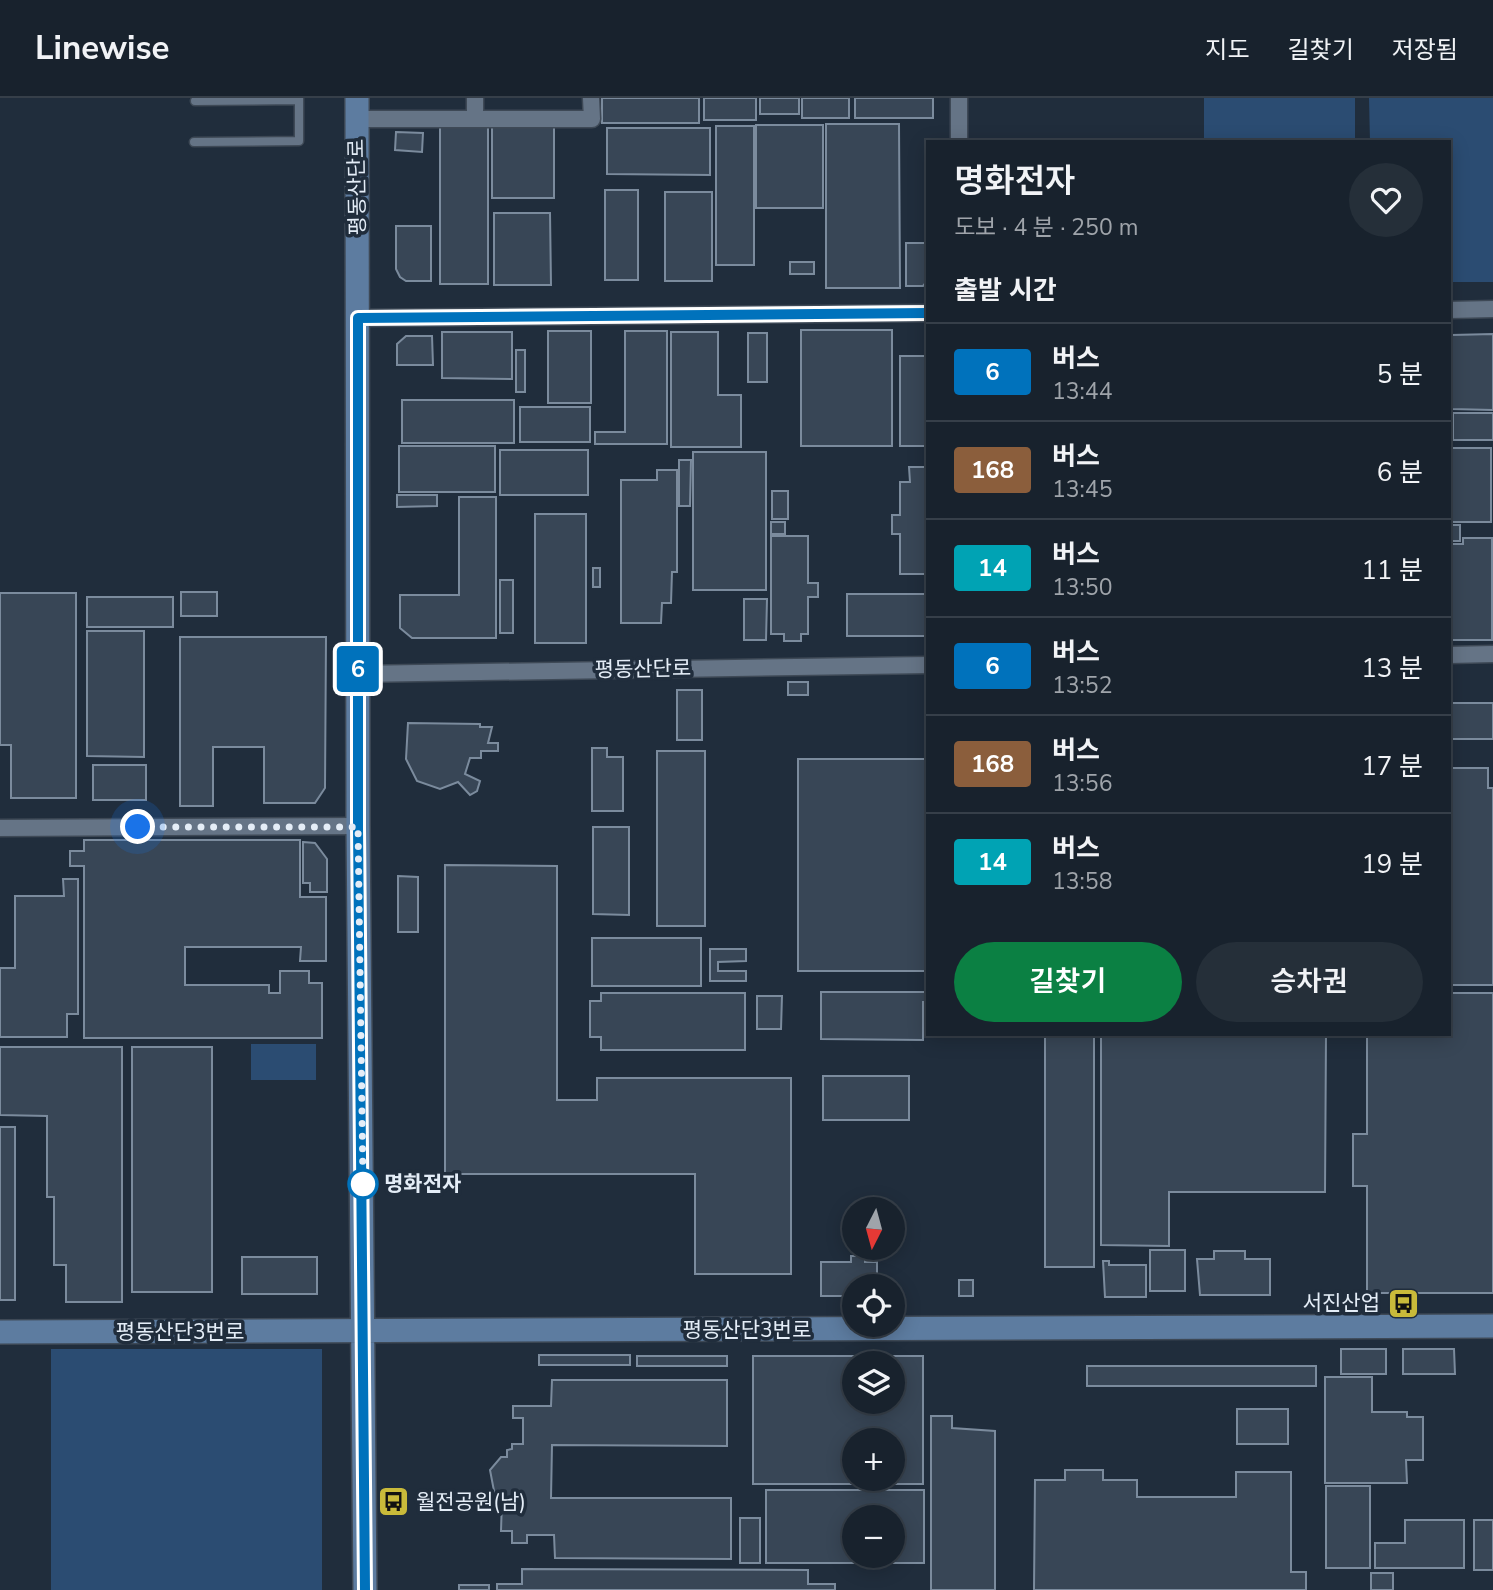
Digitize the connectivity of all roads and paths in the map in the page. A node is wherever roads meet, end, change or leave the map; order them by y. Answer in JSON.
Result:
{"nodes":[{"id":1,"x":475,"y":98,"type":"edge"},
{"id":2,"x":591,"y":98,"type":"edge"},
{"id":3,"x":959,"y":98,"type":"edge"},
{"id":4,"x":299,"y":99,"type":"edge"},
{"id":5,"x":195,"y":101,"type":"dead end"},
{"id":6,"x":357,"y":109,"type":"edge"},
{"id":7,"x":475,"y":118,"type":"junction"},
{"id":8,"x":959,"y":140,"type":"edge"},
{"id":9,"x":194,"y":142,"type":"dead end"},
{"id":10,"x":1493,"y":309,"type":"edge"},
{"id":11,"x":1451,"y":310,"type":"edge"},
{"id":12,"x":926,"y":313,"type":"edge"},
{"id":13,"x":358,"y":318,"type":"junction"},
{"id":14,"x":1493,"y":654,"type":"edge"},
{"id":15,"x":1451,"y":655,"type":"edge"},
{"id":16,"x":926,"y":665,"type":"edge"},
{"id":17,"x":358,"y":674,"type":"junction"},
{"id":18,"x":358,"y":827,"type":"junction"},
{"id":19,"x":0,"y":828,"type":"edge"},
{"id":20,"x":1493,"y":1326,"type":"edge"},
{"id":21,"x":0,"y":1332,"type":"edge"},
{"id":22,"x":365,"y":1332,"type":"junction"},
{"id":23,"x":365,"y":1590,"type":"edge"}],
"edges":[{"from":1,"to":7,"type":"street"},
{"from":2,"to":7,"type":"street"},
{"from":3,"to":8,"type":"street"},
{"from":4,"to":5,"type":"lane"},
{"from":4,"to":9,"type":"lane"},
{"from":6,"to":7,"type":"street"},
{"from":6,"to":13,"type":"street","name":"평동산단로"},
{"from":10,"to":11,"type":"street"},
{"from":12,"to":13,"type":"street"},
{"from":13,"to":17,"type":"street","name":"평동산단로"},
{"from":14,"to":15,"type":"street"},
{"from":16,"to":17,"type":"street","name":"평동산단로"},
{"from":17,"to":18,"type":"street","name":"평동산단로"},
{"from":18,"to":19,"type":"street"},
{"from":18,"to":22,"type":"street","name":"평동산단로"},
{"from":20,"to":22,"type":"street","name":"평동산단3번로"},
{"from":21,"to":22,"type":"street","name":"평동산단3번로"},
{"from":22,"to":23,"type":"street","name":"평동산단로"}]}
